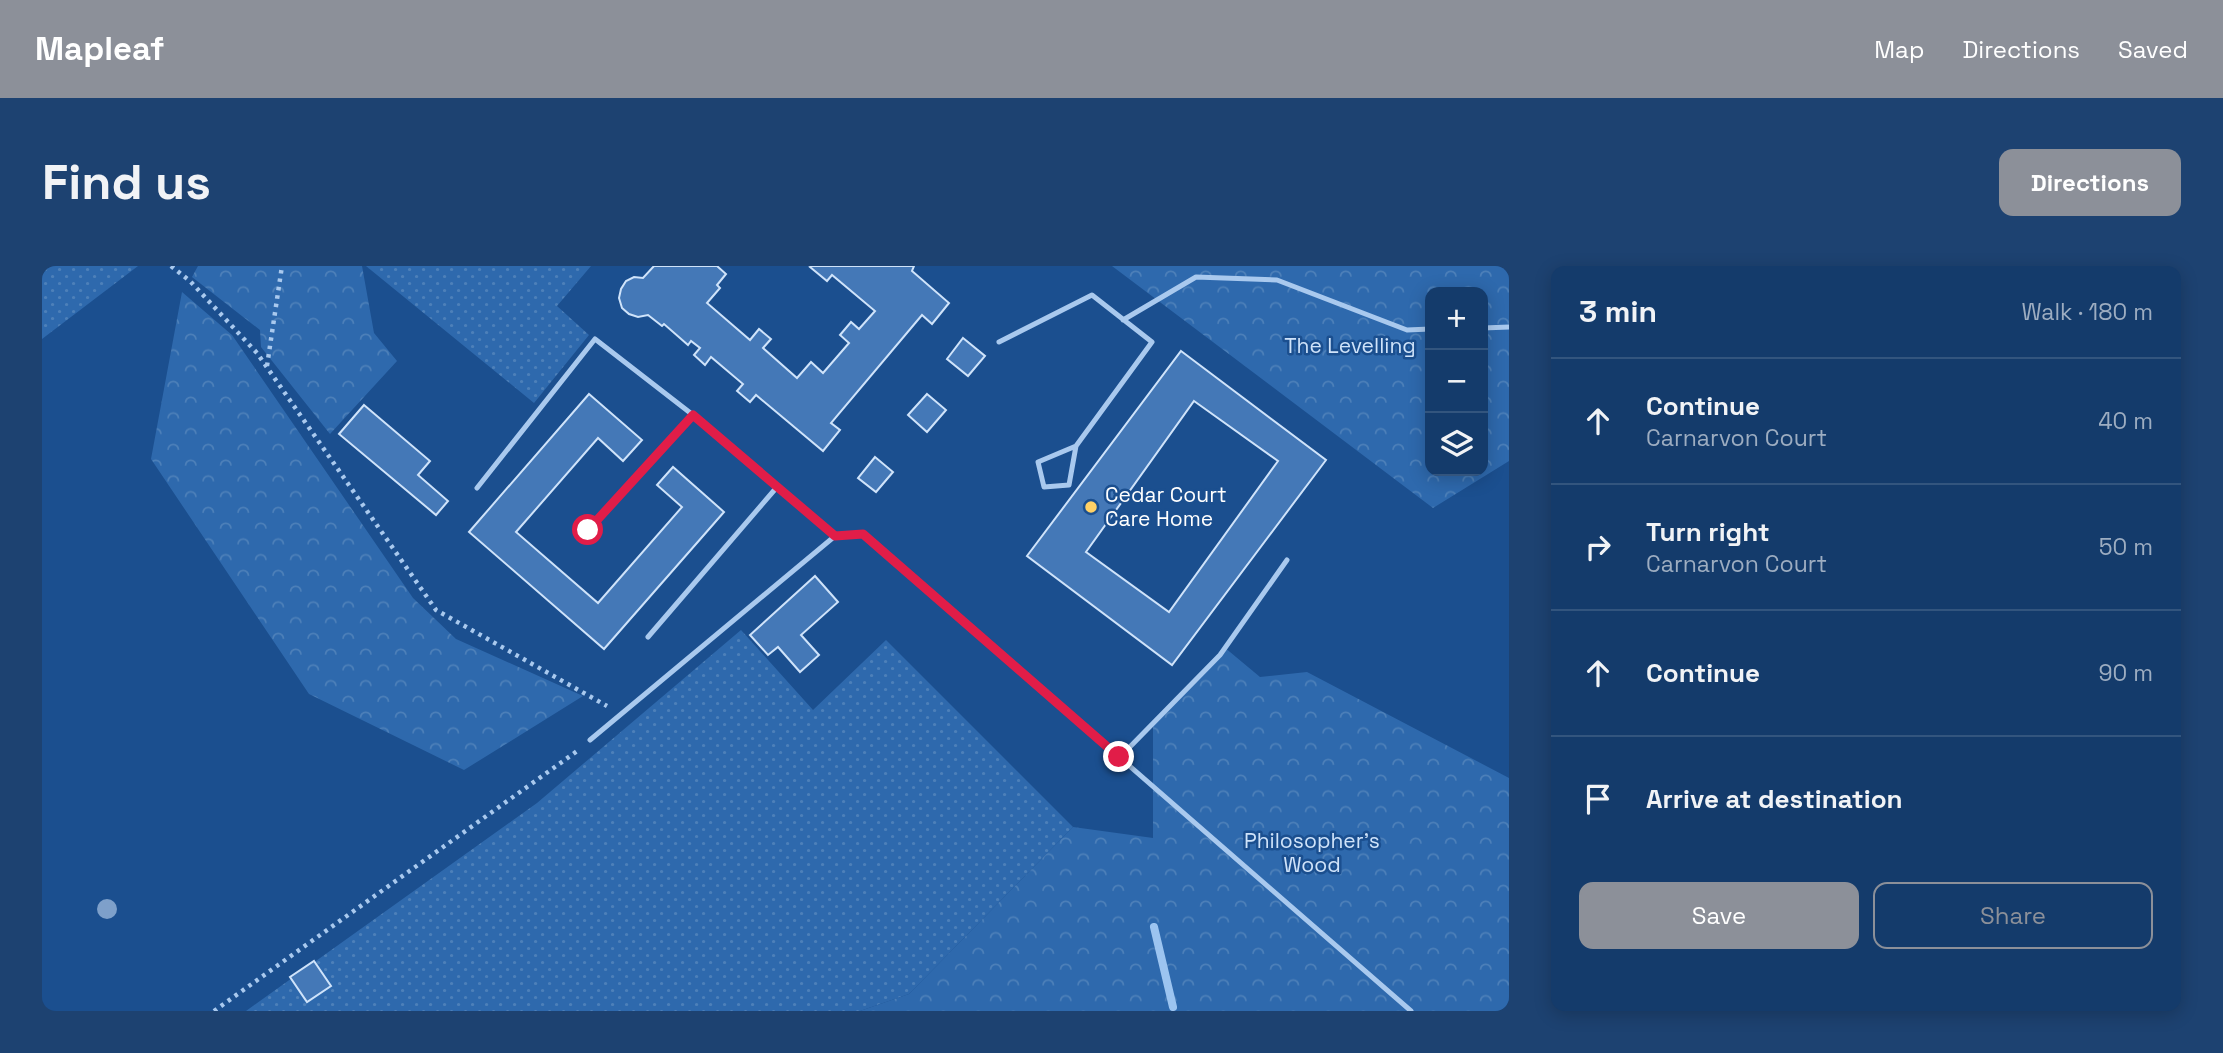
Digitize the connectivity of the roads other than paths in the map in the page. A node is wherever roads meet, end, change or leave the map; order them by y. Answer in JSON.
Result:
{"nodes":[{"id":1,"x":1123,"y":320,"type":"junction"},
{"id":2,"x":1509,"y":327,"type":"edge"},
{"id":3,"x":1488,"y":328,"type":"edge"},
{"id":4,"x":1425,"y":329,"type":"edge"},
{"id":5,"x":999,"y":342,"type":"dead end"},
{"id":6,"x":693,"y":415,"type":"junction"},
{"id":7,"x":1076,"y":446,"type":"junction"},
{"id":8,"x":777,"y":487,"type":"junction"},
{"id":9,"x":477,"y":488,"type":"dead end"},
{"id":10,"x":588,"y":530,"type":"dead end"},
{"id":11,"x":835,"y":536,"type":"junction"},
{"id":12,"x":1287,"y":560,"type":"dead end"},
{"id":13,"x":648,"y":637,"type":"dead end"},
{"id":14,"x":590,"y":740,"type":"road end"},
{"id":15,"x":1119,"y":757,"type":"junction"},
{"id":16,"x":1411,"y":1011,"type":"edge"}],
"edges":[{"from":1,"to":4,"type":"lane"},
{"from":1,"to":5,"type":"lane"},
{"from":1,"to":7,"type":"lane"},
{"from":2,"to":3,"type":"lane"},
{"from":6,"to":8,"type":"lane"},
{"from":6,"to":9,"type":"lane"},
{"from":6,"to":10,"type":"lane"},
{"from":7,"to":7,"type":"lane"},
{"from":8,"to":11,"type":"lane"},
{"from":8,"to":13,"type":"lane"},
{"from":11,"to":14,"type":"lane"},
{"from":11,"to":15,"type":"lane"},
{"from":12,"to":15,"type":"lane"},
{"from":15,"to":16,"type":"lane"}]}
